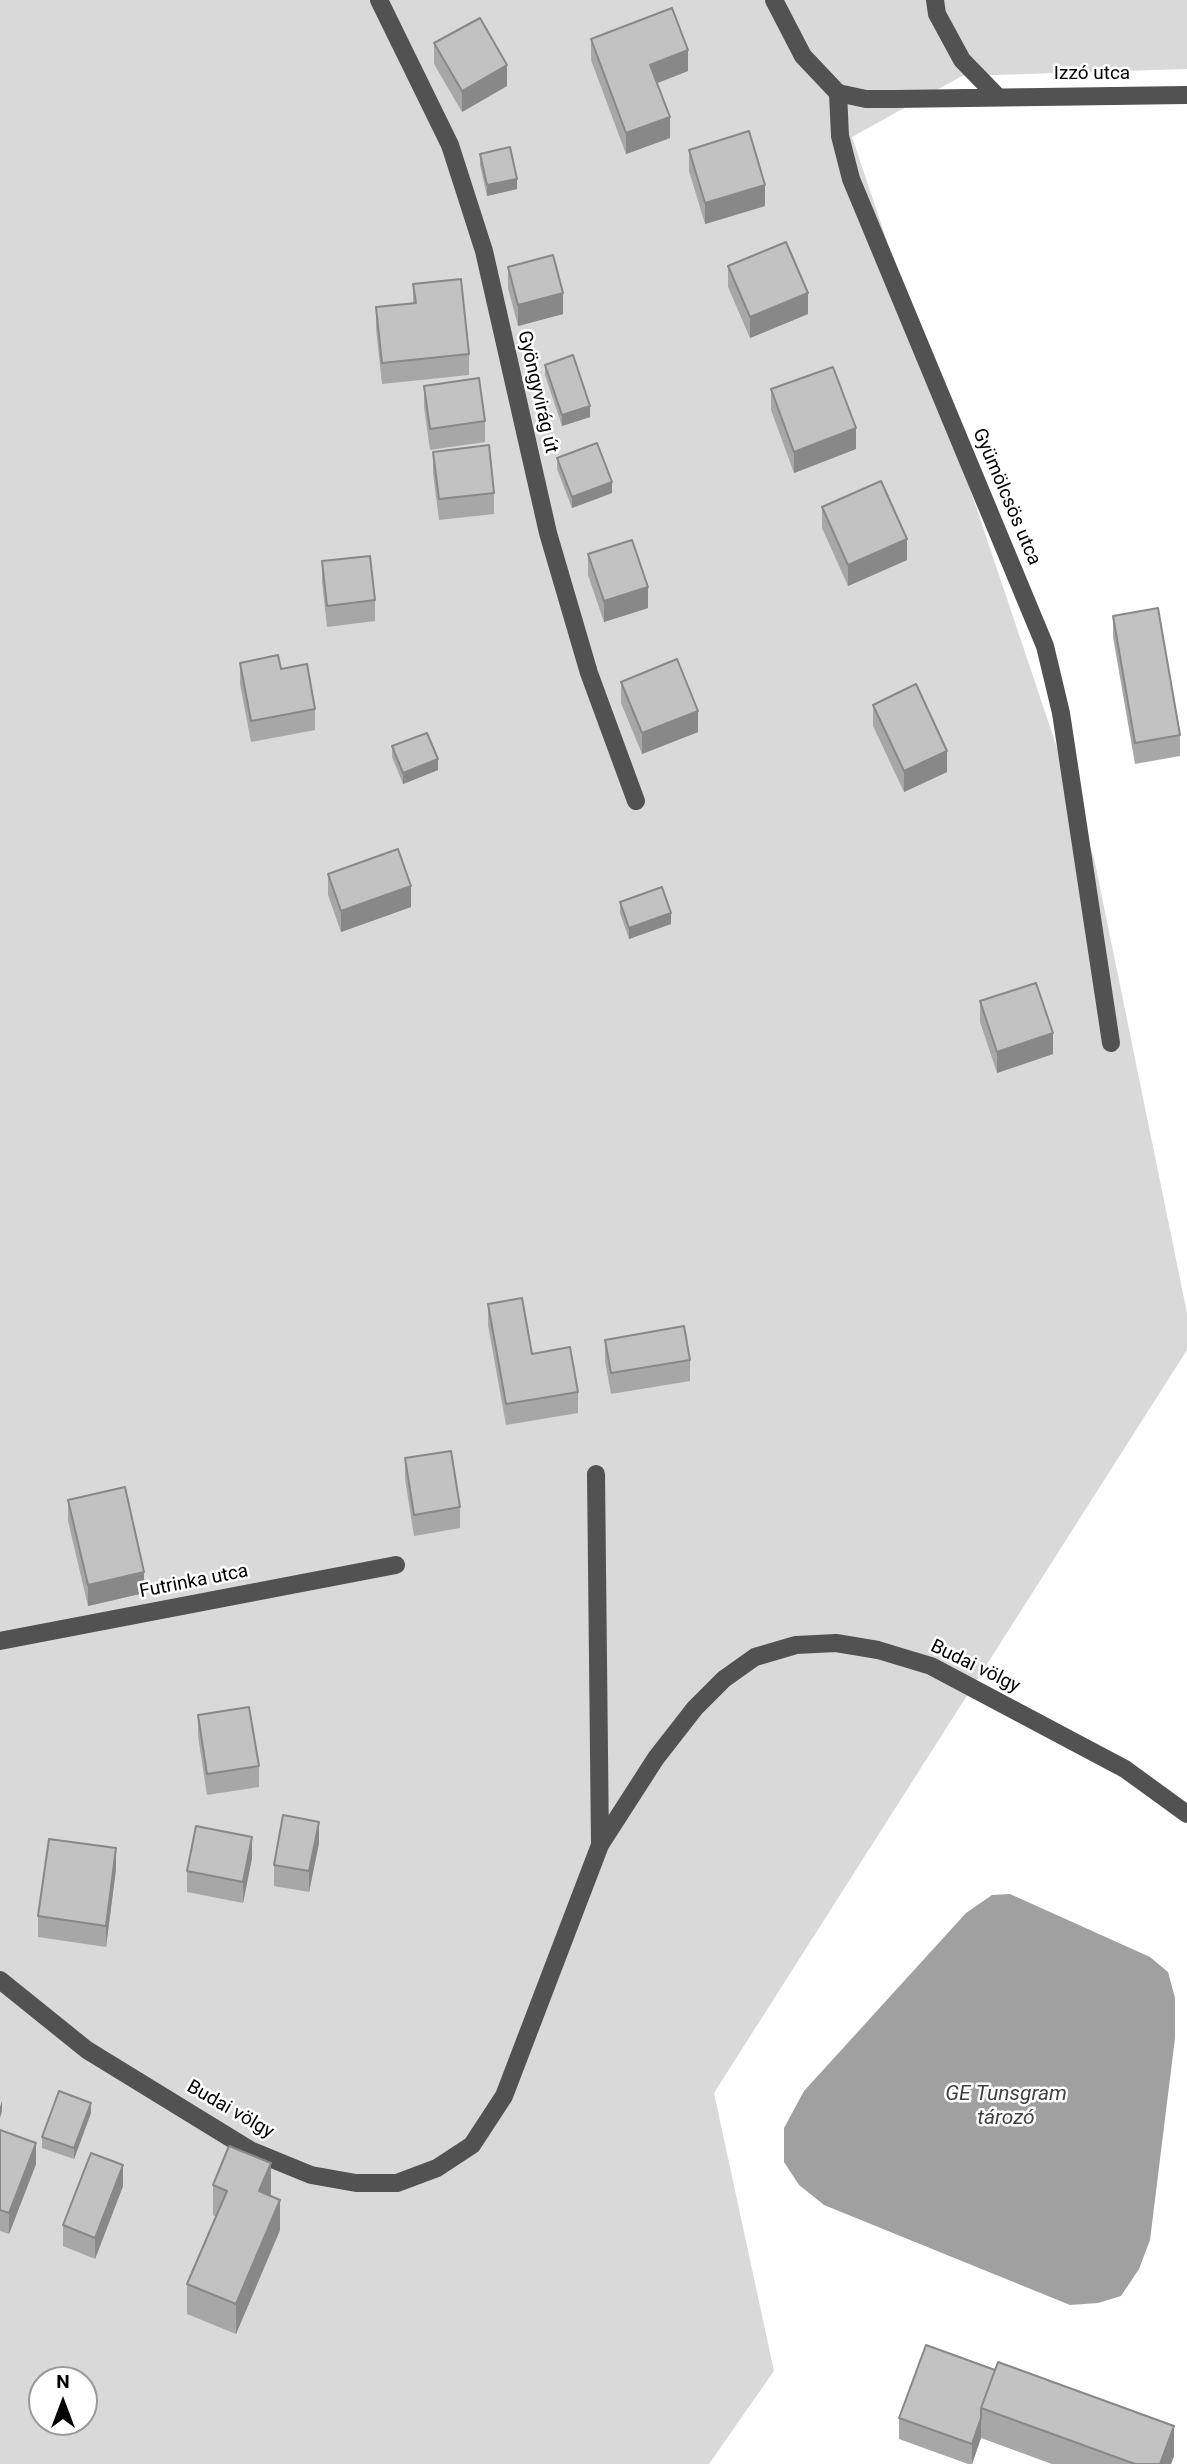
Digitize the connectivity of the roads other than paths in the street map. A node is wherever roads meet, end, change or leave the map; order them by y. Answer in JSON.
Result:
{"nodes":[{"id":1,"x":379,"y":0,"type":"edge"},
{"id":2,"x":774,"y":0,"type":"edge"},
{"id":3,"x":935,"y":0,"type":"edge"},
{"id":4,"x":838,"y":93,"type":"junction"},
{"id":5,"x":1187,"y":95,"type":"edge"},
{"id":6,"x":996,"y":96,"type":"junction"},
{"id":7,"x":636,"y":801,"type":"dead end"},
{"id":8,"x":1111,"y":1043,"type":"dead end"},
{"id":9,"x":596,"y":1474,"type":"dead end"},
{"id":10,"x":396,"y":1565,"type":"dead end"},
{"id":11,"x":0,"y":1641,"type":"edge"},
{"id":12,"x":1187,"y":1814,"type":"edge"},
{"id":13,"x":600,"y":1845,"type":"junction"},
{"id":14,"x":0,"y":1980,"type":"edge"}],
"edges":[{"from":1,"to":7,"type":"street","name":"Gyöngyvirág út"},
{"from":2,"to":4,"type":"street"},
{"from":3,"to":6,"type":"street"},
{"from":4,"to":6,"type":"street","name":"Izzó utca"},
{"from":4,"to":8,"type":"street","name":"Gyümölcsös utca"},
{"from":5,"to":6,"type":"street","name":"Izzó utca"},
{"from":9,"to":13,"type":"street","name":"Budai völgy"},
{"from":10,"to":11,"type":"street","name":"Futrinka utca"},
{"from":12,"to":13,"type":"street","name":"Budai völgy"},
{"from":13,"to":14,"type":"street","name":"Budai völgy"}]}
